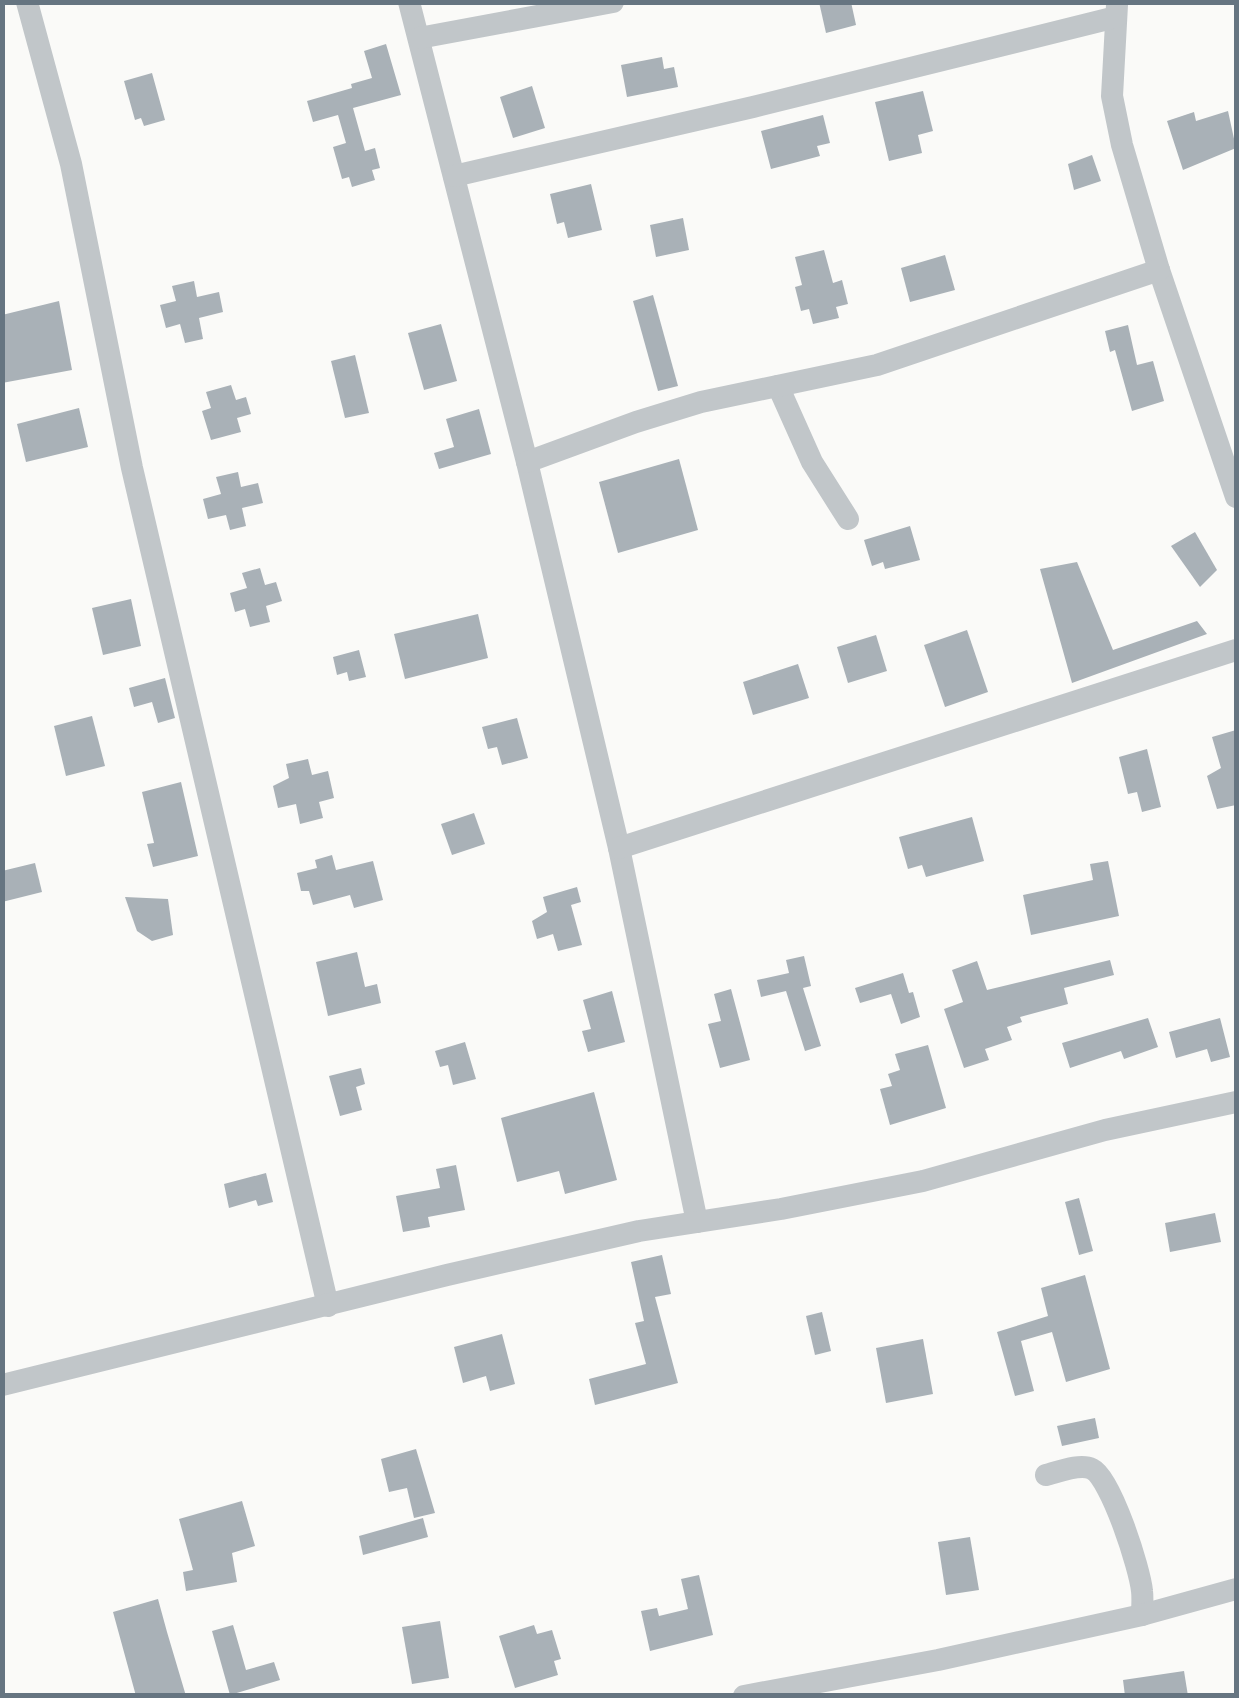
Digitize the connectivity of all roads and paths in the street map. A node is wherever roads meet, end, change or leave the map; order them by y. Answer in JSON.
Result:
{"nodes":[{"id":1,"x":27,"y":2,"type":"edge"},
{"id":2,"x":409,"y":2,"type":"edge"},
{"id":3,"x":613,"y":2,"type":"edge"},
{"id":4,"x":1116,"y":10,"type":"edge"},
{"id":5,"x":419,"y":38,"type":"junction"},
{"id":6,"x":454,"y":176,"type":"junction"},
{"id":7,"x":1159,"y":270,"type":"junction"},
{"id":8,"x":778,"y":386,"type":"junction"},
{"id":9,"x":527,"y":462,"type":"junction"},
{"id":10,"x":1236,"y":498,"type":"edge"},
{"id":11,"x":848,"y":519,"type":"dead end"},
{"id":12,"x":1236,"y":650,"type":"edge"},
{"id":13,"x":619,"y":848,"type":"junction"},
{"id":14,"x":1236,"y":1102,"type":"edge"},
{"id":15,"x":696,"y":1222,"type":"junction"},
{"id":16,"x":328,"y":1306,"type":"junction"},
{"id":17,"x":2,"y":1384,"type":"edge"},
{"id":18,"x":1046,"y":1475,"type":"dead end"},
{"id":19,"x":1236,"y":1589,"type":"edge"},
{"id":20,"x":1142,"y":1614,"type":"junction"},
{"id":21,"x":744,"y":1696,"type":"edge"}],
"edges":[{"from":1,"to":16,"type":"street"},
{"from":2,"to":5,"type":"street"},
{"from":3,"to":5,"type":"street"},
{"from":4,"to":6,"type":"street"},
{"from":4,"to":7,"type":"street"},
{"from":5,"to":6,"type":"street"},
{"from":6,"to":9,"type":"street"},
{"from":7,"to":8,"type":"street"},
{"from":7,"to":10,"type":"street"},
{"from":8,"to":9,"type":"street"},
{"from":8,"to":11,"type":"street"},
{"from":9,"to":13,"type":"street"},
{"from":12,"to":13,"type":"street"},
{"from":13,"to":15,"type":"street"},
{"from":14,"to":15,"type":"street"},
{"from":15,"to":16,"type":"street"},
{"from":16,"to":17,"type":"street"},
{"from":18,"to":20,"type":"street"},
{"from":19,"to":20,"type":"street"},
{"from":20,"to":21,"type":"street"}]}
